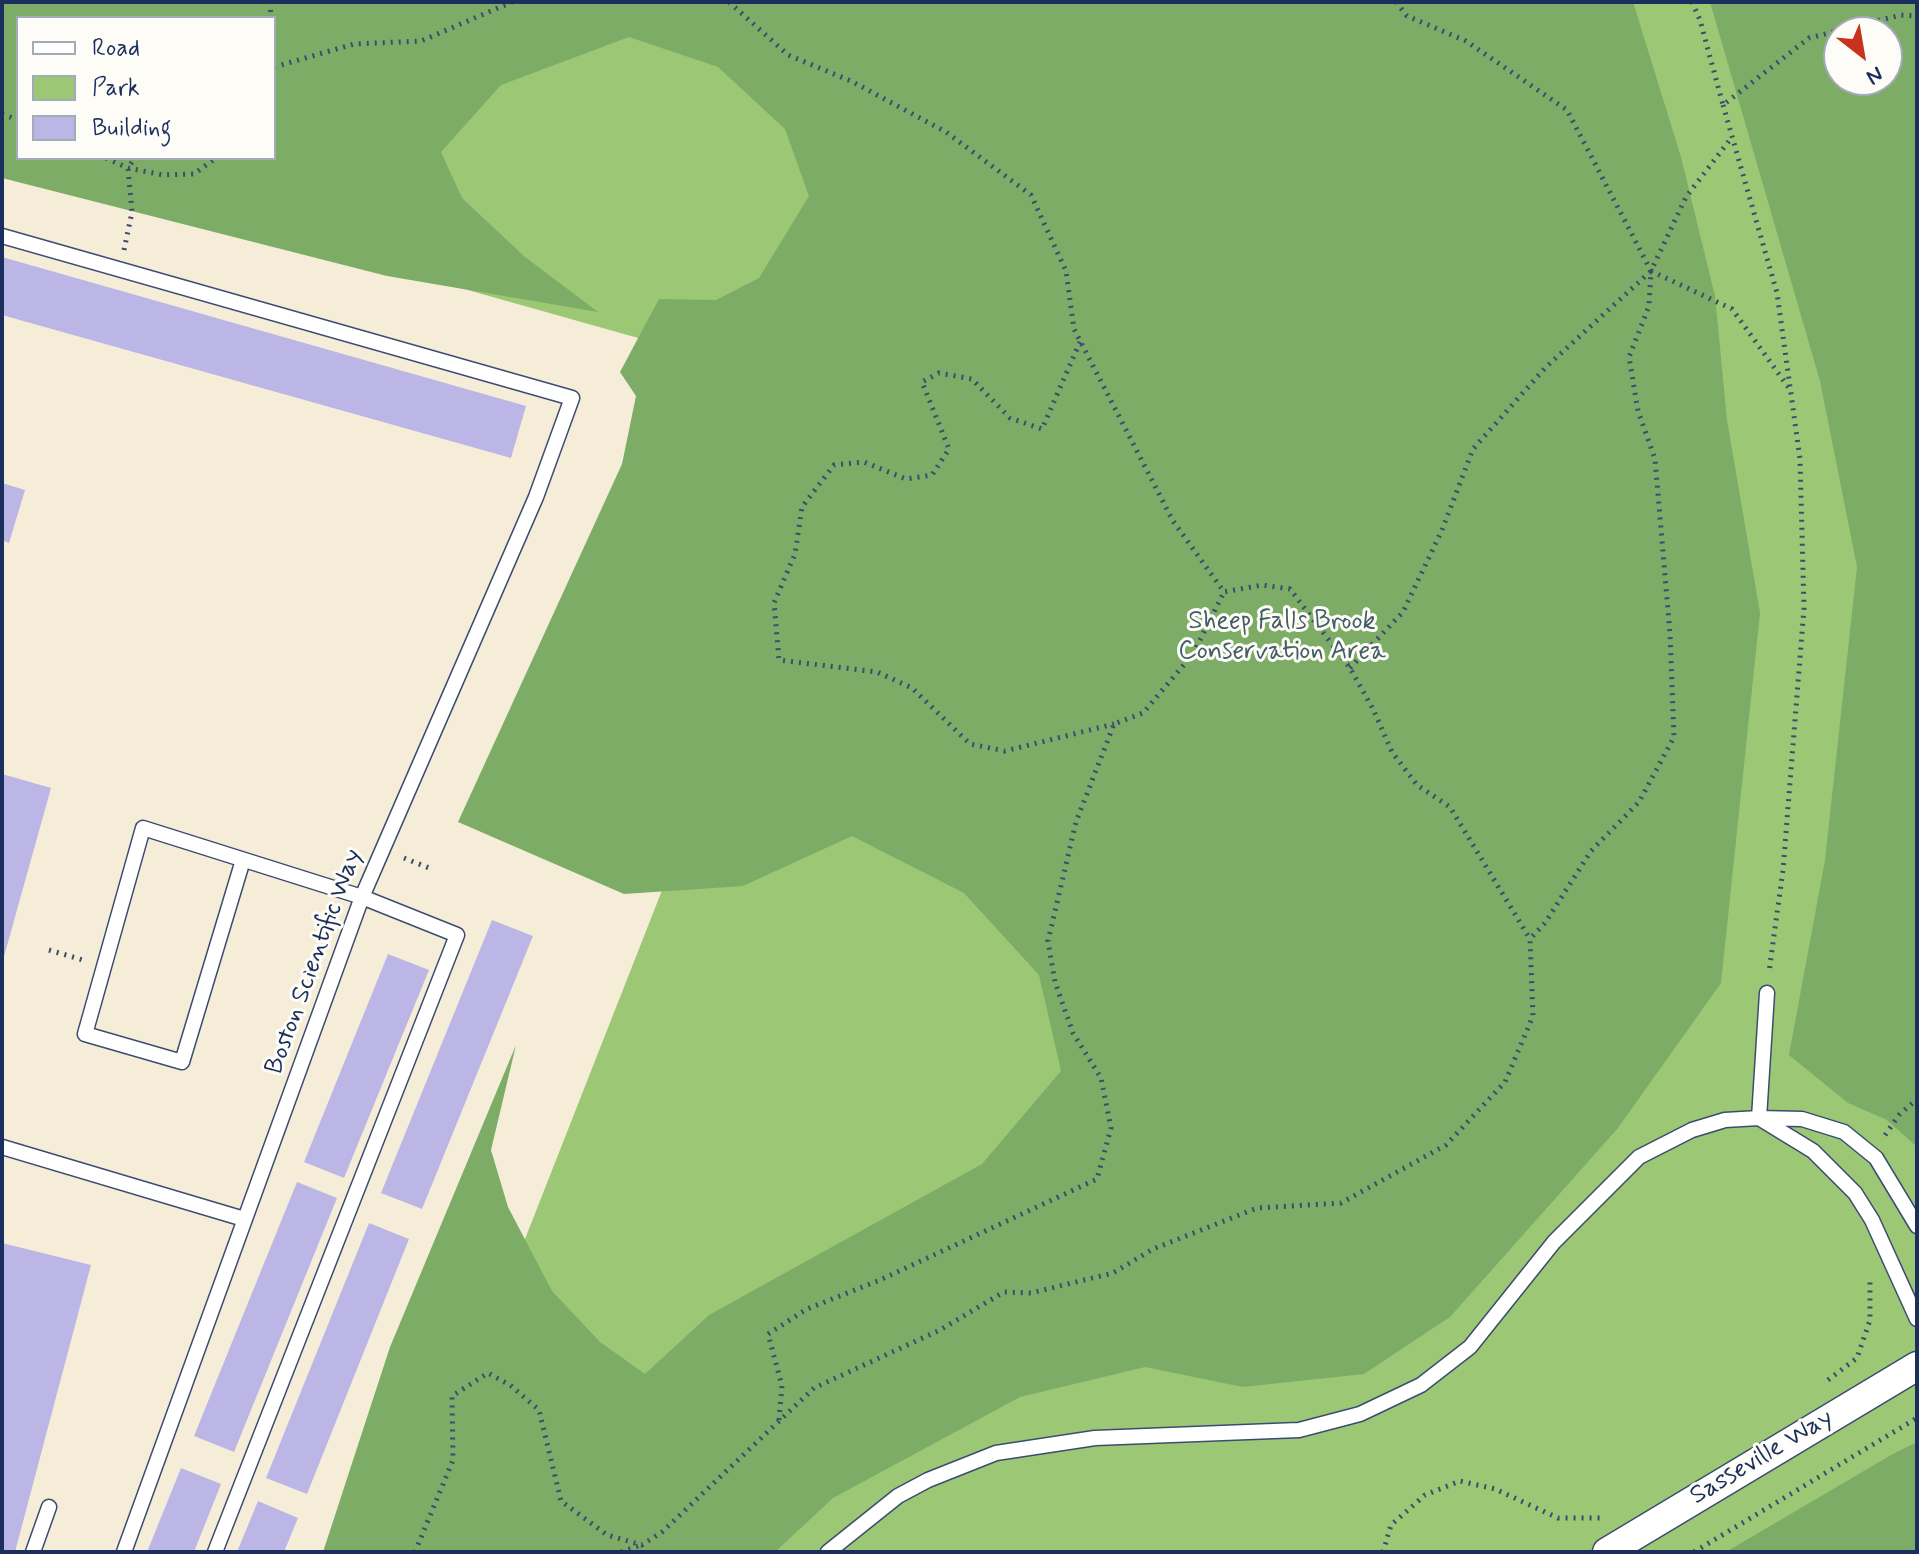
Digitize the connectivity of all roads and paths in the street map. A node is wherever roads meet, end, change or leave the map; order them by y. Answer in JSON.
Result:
{"nodes":[{"id":1,"x":512,"y":2,"type":"edge"},
{"id":2,"x":729,"y":2,"type":"edge"},
{"id":3,"x":1396,"y":2,"type":"edge"},
{"id":4,"x":1692,"y":2,"type":"edge"},
{"id":5,"x":1917,"y":16,"type":"edge"},
{"id":6,"x":276,"y":66,"type":"edge"},
{"id":7,"x":1723,"y":105,"type":"junction"},
{"id":8,"x":1732,"y":137,"type":"junction"},
{"id":9,"x":110,"y":160,"type":"edge"},
{"id":10,"x":134,"y":160,"type":"edge"},
{"id":11,"x":213,"y":160,"type":"edge"},
{"id":12,"x":128,"y":168,"type":"junction"},
{"id":13,"x":2,"y":236,"type":"edge"},
{"id":14,"x":119,"y":269,"type":"junction"},
{"id":15,"x":1651,"y":271,"type":"junction"},
{"id":16,"x":1081,"y":341,"type":"junction"},
{"id":17,"x":1790,"y":389,"type":"junction"},
{"id":18,"x":1224,"y":592,"type":"junction"},
{"id":19,"x":1350,"y":668,"type":"junction"},
{"id":20,"x":1114,"y":724,"type":"junction"},
{"id":21,"x":243,"y":860,"type":"junction"},
{"id":22,"x":362,"y":897,"type":"junction"},
{"id":23,"x":1530,"y":939,"type":"junction"},
{"id":24,"x":49,"y":950,"type":"dead end"},
{"id":25,"x":104,"y":967,"type":"junction"},
{"id":26,"x":1767,"y":993,"type":"joint"},
{"id":27,"x":1917,"y":1099,"type":"edge"},
{"id":28,"x":1759,"y":1118,"type":"junction"},
{"id":29,"x":2,"y":1147,"type":"edge"},
{"id":30,"x":1876,"y":1158,"type":"junction"},
{"id":31,"x":244,"y":1219,"type":"junction"},
{"id":32,"x":1917,"y":1226,"type":"edge"},
{"id":33,"x":1865,"y":1269,"type":"dead end"},
{"id":34,"x":1917,"y":1319,"type":"edge"},
{"id":35,"x":1917,"y":1366,"type":"edge"},
{"id":36,"x":1820,"y":1386,"type":"dead end"},
{"id":37,"x":1917,"y":1418,"type":"edge"},
{"id":38,"x":779,"y":1421,"type":"junction"},
{"id":39,"x":49,"y":1507,"type":"dead end"},
{"id":40,"x":1611,"y":1512,"type":"dead end"},
{"id":41,"x":642,"y":1545,"type":"junction"},
{"id":42,"x":33,"y":1552,"type":"edge"},
{"id":43,"x":124,"y":1552,"type":"edge"},
{"id":44,"x":215,"y":1552,"type":"edge"},
{"id":45,"x":415,"y":1552,"type":"edge"},
{"id":46,"x":621,"y":1552,"type":"edge"},
{"id":47,"x":828,"y":1552,"type":"edge"},
{"id":48,"x":1383,"y":1552,"type":"edge"},
{"id":49,"x":1607,"y":1552,"type":"edge"},
{"id":50,"x":1694,"y":1552,"type":"edge"}],
"edges":[{"from":1,"to":6,"type":"path"},
{"from":2,"to":16,"type":"path"},
{"from":3,"to":15,"type":"path"},
{"from":4,"to":7,"type":"path"},
{"from":5,"to":7,"type":"path"},
{"from":7,"to":8,"type":"path"},
{"from":8,"to":15,"type":"path"},
{"from":8,"to":17,"type":"path"},
{"from":9,"to":12,"type":"path"},
{"from":10,"to":12,"type":"path"},
{"from":11,"to":12,"type":"path"},
{"from":12,"to":14,"type":"path"},
{"from":13,"to":14,"type":"lane"},
{"from":14,"to":22,"type":"lane","name":"Boston Scientific Way"},
{"from":15,"to":17,"type":"path"},
{"from":15,"to":19,"type":"path"},
{"from":15,"to":23,"type":"path"},
{"from":16,"to":18,"type":"path"},
{"from":16,"to":20,"type":"path"},
{"from":17,"to":26,"type":"path"},
{"from":18,"to":19,"type":"path"},
{"from":18,"to":20,"type":"path"},
{"from":19,"to":23,"type":"path"},
{"from":20,"to":38,"type":"path"},
{"from":21,"to":22,"type":"lane"},
{"from":21,"to":25,"type":"lane"},
{"from":21,"to":25,"type":"lane"},
{"from":22,"to":31,"type":"lane","name":"Boston Scientific Way"},
{"from":22,"to":44,"type":"lane"},
{"from":23,"to":38,"type":"path"},
{"from":24,"to":25,"type":"path"},
{"from":26,"to":28,"type":"lane"},
{"from":27,"to":30,"type":"path"},
{"from":28,"to":30,"type":"lane"},
{"from":28,"to":34,"type":"lane"},
{"from":28,"to":47,"type":"lane"},
{"from":29,"to":31,"type":"lane"},
{"from":30,"to":32,"type":"lane"},
{"from":31,"to":43,"type":"lane","name":"Boston Scientific Way"},
{"from":33,"to":36,"type":"path"},
{"from":35,"to":49,"type":"street","name":"Sasseville Way"},
{"from":37,"to":50,"type":"path"},
{"from":38,"to":41,"type":"path"},
{"from":39,"to":42,"type":"lane"},
{"from":40,"to":48,"type":"path"},
{"from":41,"to":45,"type":"path"},
{"from":41,"to":46,"type":"path"}]}
